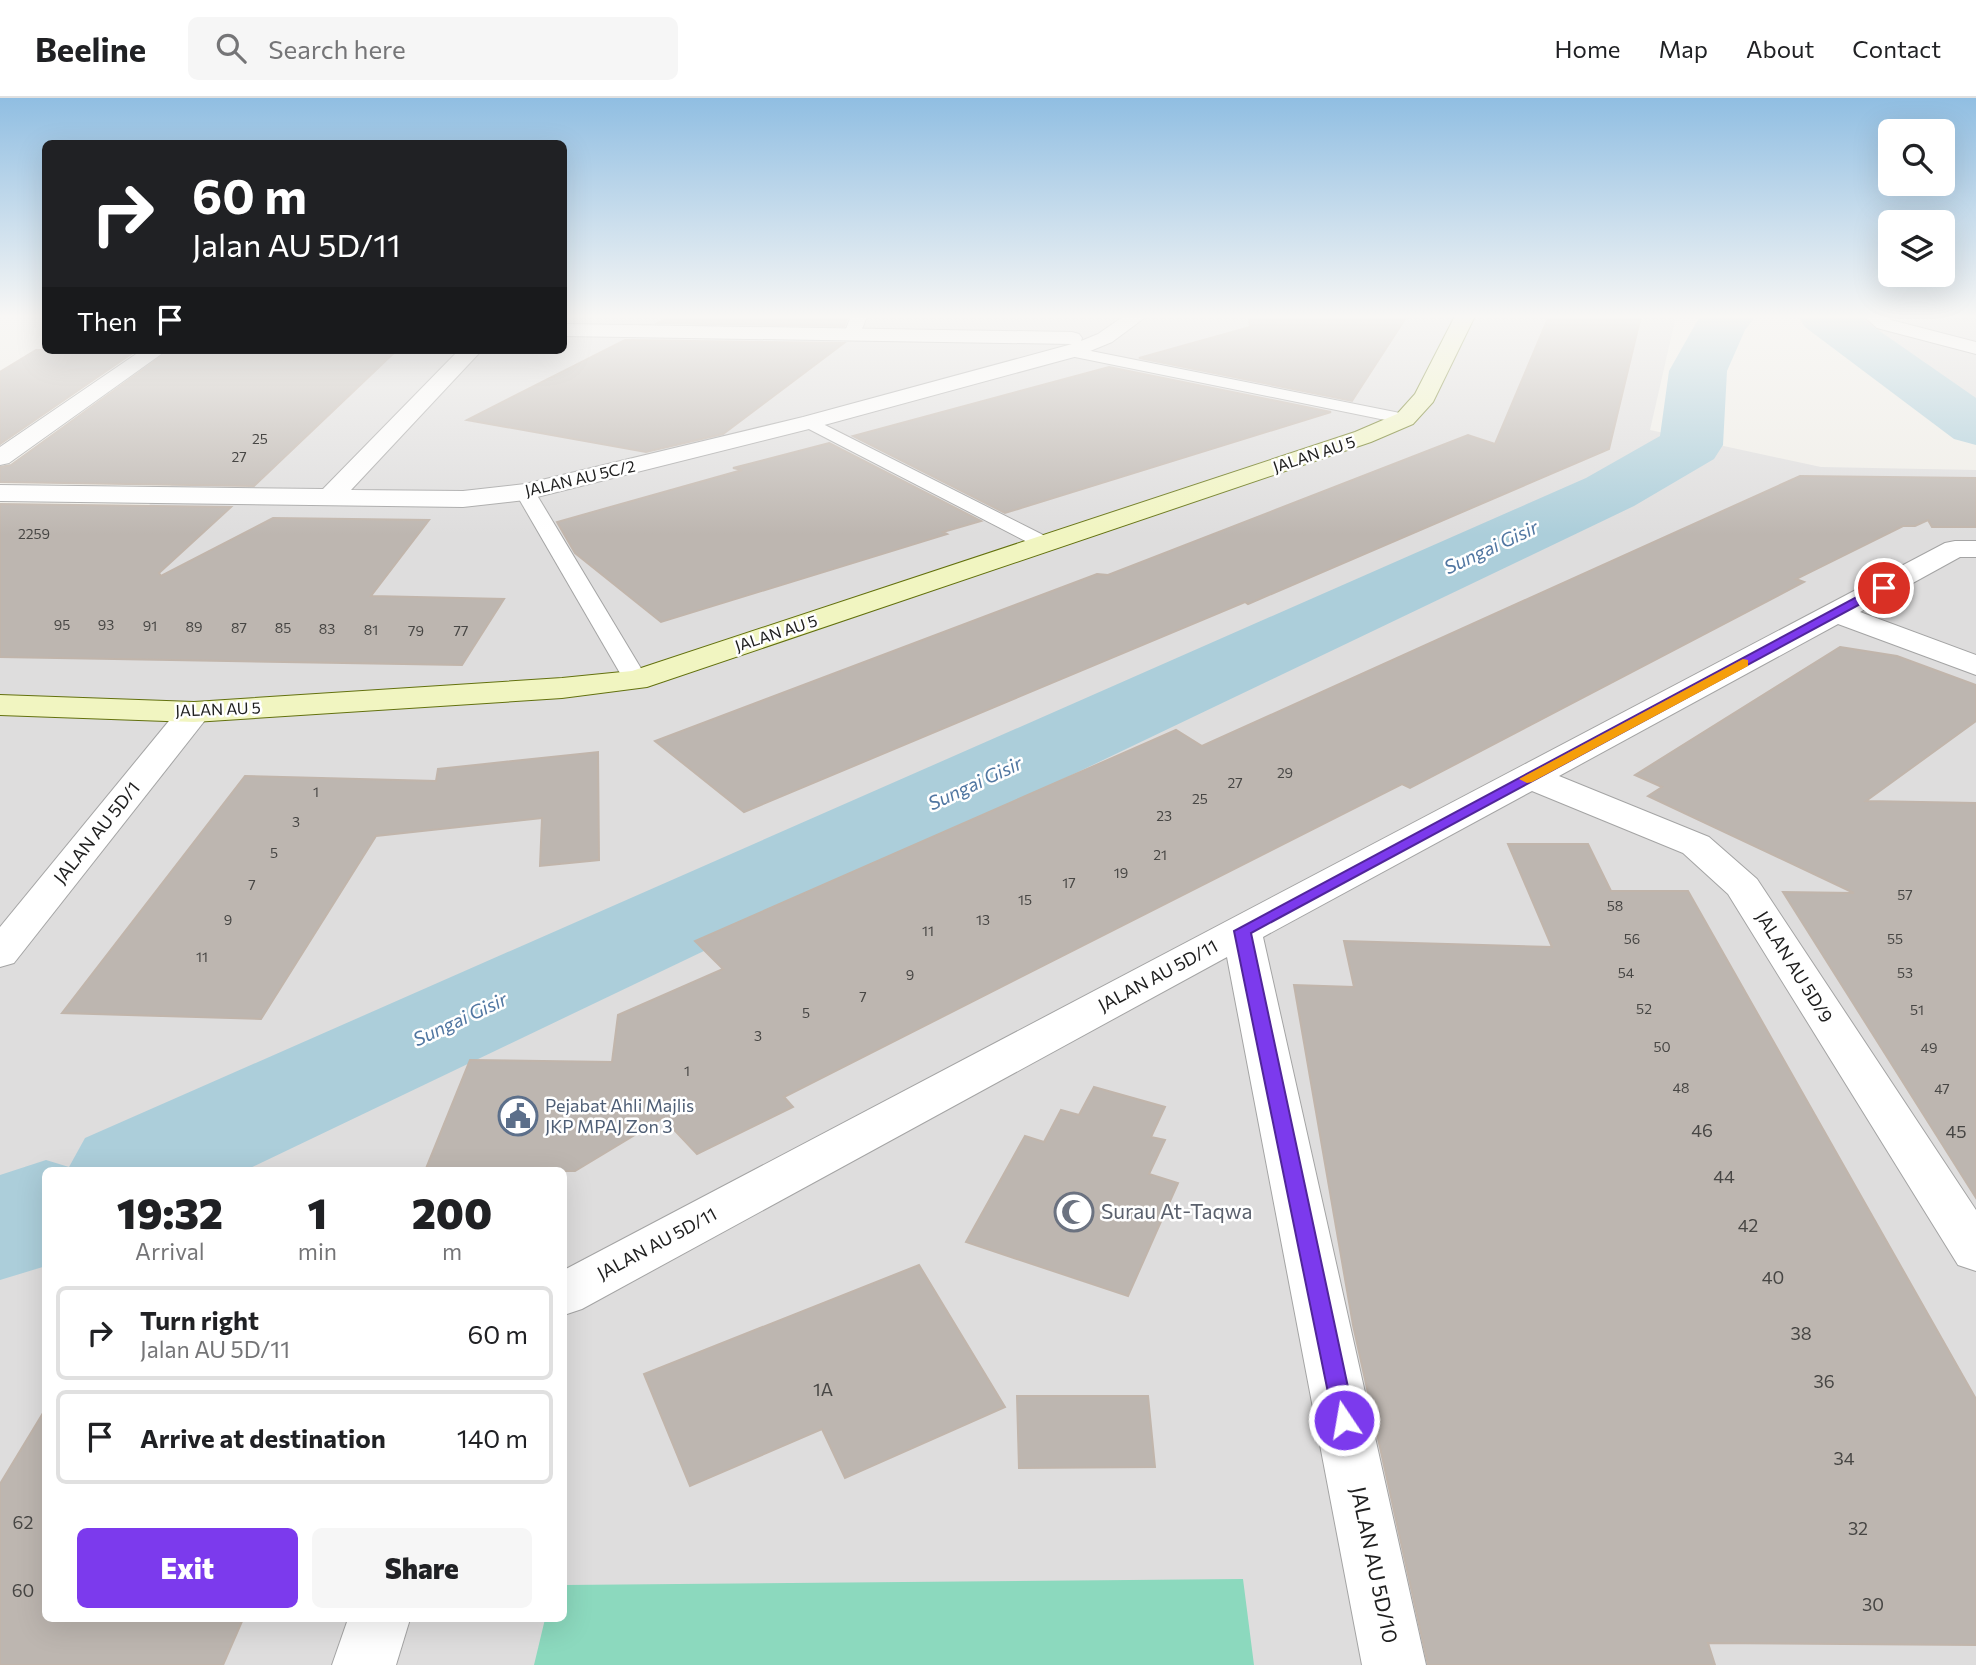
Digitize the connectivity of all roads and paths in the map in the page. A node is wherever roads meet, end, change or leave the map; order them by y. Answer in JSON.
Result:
{"nodes":[{"id":1,"x":99,"y":389,"type":"edge"},
{"id":2,"x":433,"y":389,"type":"edge"},
{"id":3,"x":933,"y":389,"type":"edge"},
{"id":4,"x":1257,"y":389,"type":"edge"},
{"id":5,"x":1429,"y":389,"type":"edge"},
{"id":6,"x":1405,"y":419,"type":"junction"},
{"id":7,"x":809,"y":422,"type":"junction"},
{"id":8,"x":0,"y":458,"type":"edge"},
{"id":9,"x":525,"y":492,"type":"junction"},
{"id":10,"x":0,"y":493,"type":"edge"},
{"id":11,"x":329,"y":498,"type":"junction"},
{"id":12,"x":1044,"y":543,"type":"junction"},
{"id":13,"x":1976,"y":549,"type":"edge"},
{"id":14,"x":1836,"y":613,"type":"junction"},
{"id":15,"x":1976,"y":666,"type":"edge"},
{"id":16,"x":636,"y":680,"type":"junction"},
{"id":17,"x":0,"y":705,"type":"edge"},
{"id":18,"x":194,"y":712,"type":"junction"},
{"id":19,"x":1530,"y":777,"type":"junction"},
{"id":20,"x":1242,"y":931,"type":"junction"},
{"id":21,"x":0,"y":954,"type":"edge"},
{"id":22,"x":1976,"y":1251,"type":"edge"},
{"id":23,"x":567,"y":1292,"type":"edge"},
{"id":24,"x":378,"y":1622,"type":"edge"},
{"id":25,"x":364,"y":1665,"type":"edge"},
{"id":26,"x":1394,"y":1665,"type":"edge"}],
"edges":[{"from":1,"to":8,"type":"street"},
{"from":2,"to":11,"type":"street"},
{"from":3,"to":7,"type":"street","name":"JALAN AU 5C/2"},
{"from":4,"to":6,"type":"lane"},
{"from":5,"to":6,"type":"main road","name":"JALAN AU 5"},
{"from":6,"to":12,"type":"main road","name":"JALAN AU 5"},
{"from":7,"to":9,"type":"street","name":"JALAN AU 5C/2"},
{"from":7,"to":12,"type":"lane"},
{"from":9,"to":11,"type":"street","name":"JALAN AU 5C/2"},
{"from":9,"to":16,"type":"lane"},
{"from":10,"to":11,"type":"street","name":"JALAN AU 5C/2"},
{"from":12,"to":16,"type":"main road","name":"JALAN AU 5"},
{"from":13,"to":14,"type":"street","name":"JALAN AU 5D/11"},
{"from":14,"to":15,"type":"street"},
{"from":14,"to":19,"type":"street","name":"JALAN AU 5D/11"},
{"from":16,"to":18,"type":"main road","name":"JALAN AU 5"},
{"from":17,"to":18,"type":"main road","name":"JALAN AU 5"},
{"from":18,"to":21,"type":"street","name":"JALAN AU 5D/1"},
{"from":19,"to":20,"type":"street","name":"JALAN AU 5D/11"},
{"from":19,"to":22,"type":"street","name":"JALAN AU 5D/9"},
{"from":20,"to":23,"type":"street","name":"JALAN AU 5D/11"},
{"from":20,"to":26,"type":"street","name":"JALAN AU 5D/10"},
{"from":24,"to":25,"type":"street"}]}
